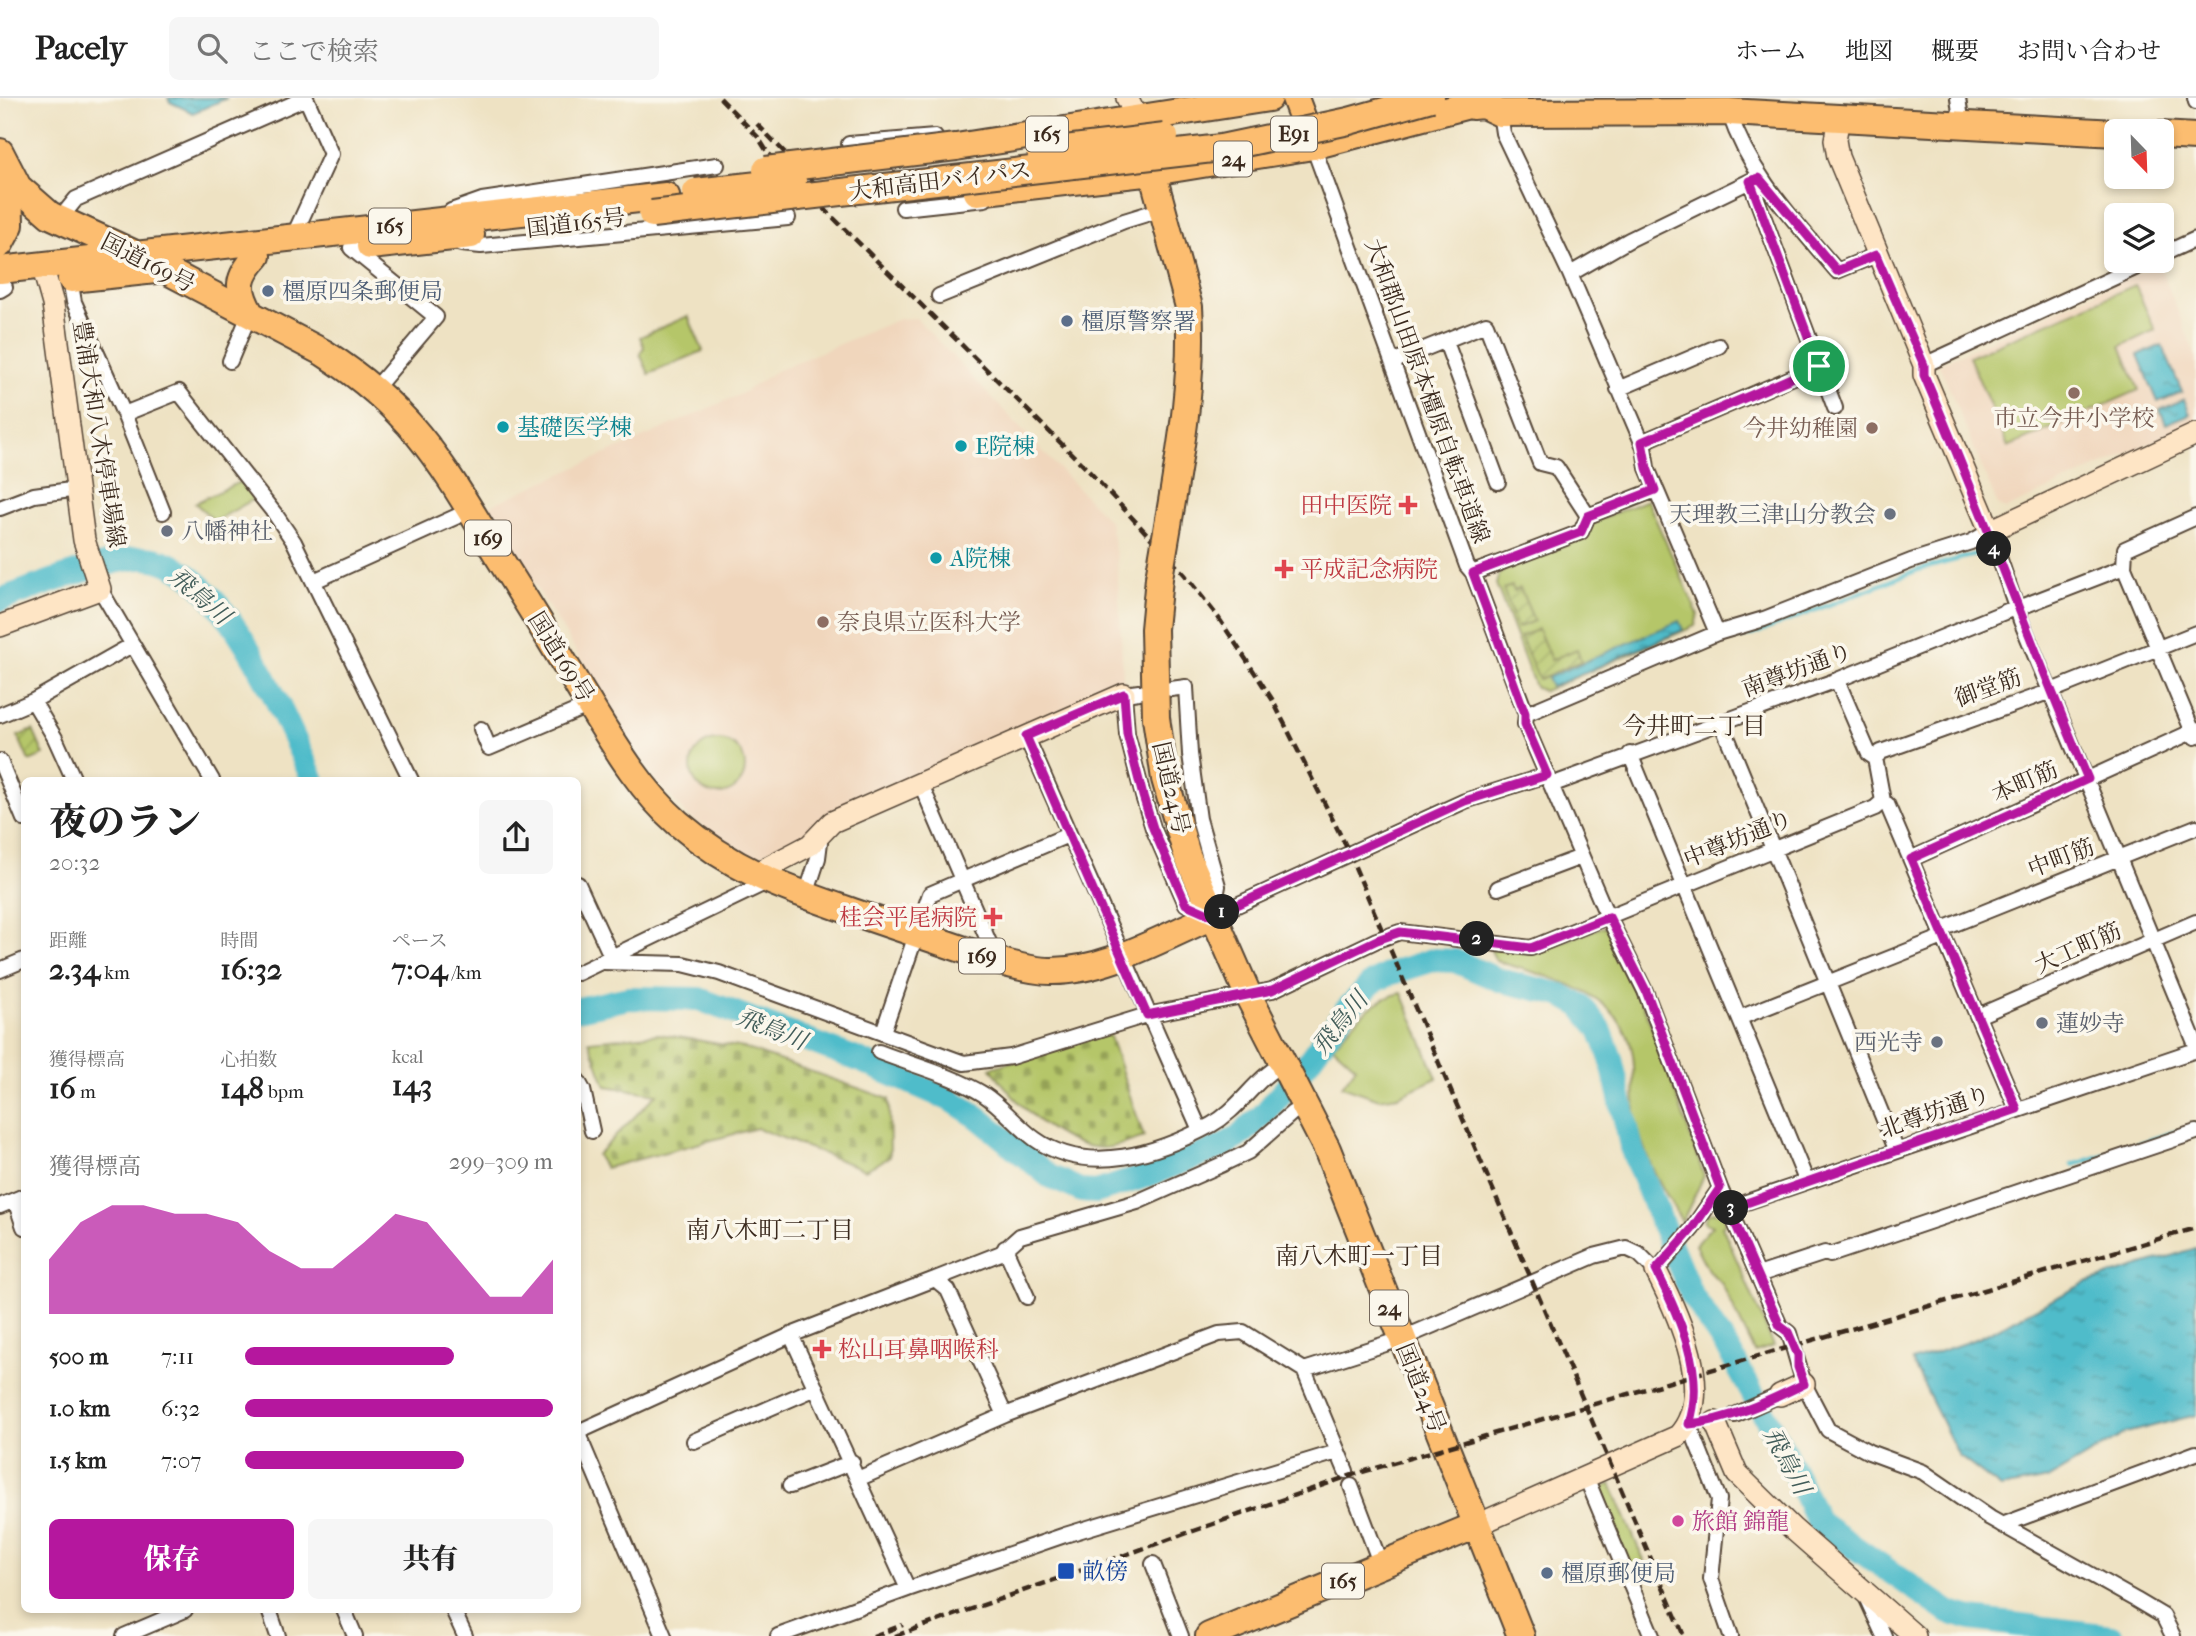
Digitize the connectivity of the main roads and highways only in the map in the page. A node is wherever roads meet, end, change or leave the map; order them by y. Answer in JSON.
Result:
{"nodes":[{"id":1,"x":1269,"y":98,"type":"edge"},
{"id":2,"x":1296,"y":98,"type":"edge"},
{"id":3,"x":1374,"y":98,"type":"edge"},
{"id":4,"x":1431,"y":98,"type":"edge"},
{"id":5,"x":1726,"y":105,"type":"edge"},
{"id":6,"x":1488,"y":106,"type":"edge"},
{"id":7,"x":2104,"y":132,"type":"edge"},
{"id":8,"x":2174,"y":136,"type":"edge"},
{"id":9,"x":1144,"y":137,"type":"edge"},
{"id":10,"x":2196,"y":137,"type":"edge"},
{"id":11,"x":1313,"y":146,"type":"junction"},
{"id":12,"x":5,"y":162,"type":"edge"},
{"id":13,"x":655,"y":202,"type":"junction"},
{"id":14,"x":421,"y":232,"type":"junction"},
{"id":15,"x":0,"y":244,"type":"edge"},
{"id":16,"x":133,"y":253,"type":"junction"},
{"id":17,"x":257,"y":256,"type":"junction"},
{"id":18,"x":159,"y":270,"type":"junction"},
{"id":19,"x":53,"y":276,"type":"junction"},
{"id":20,"x":1,"y":284,"type":"edge"},
{"id":21,"x":250,"y":313,"type":"junction"},
{"id":22,"x":1213,"y":916,"type":"junction"},
{"id":23,"x":1477,"y":1525,"type":"junction"},
{"id":24,"x":1209,"y":1636,"type":"edge"},
{"id":25,"x":1521,"y":1636,"type":"edge"}],
"edges":[{"from":1,"to":9,"type":"highway","number":"24"},
{"from":2,"to":11,"type":"highway"},
{"from":3,"to":9,"type":"highway","name":"大和高田バイパス","number":"E91","bridge":true},
{"from":4,"to":9,"type":"highway","name":"大和高田バイパス","number":"E91","bridge":true},
{"from":5,"to":6,"type":"highway"},
{"from":5,"to":7,"type":"highway"},
{"from":6,"to":11,"type":"highway","number":"24"},
{"from":8,"to":10,"type":"highway"},
{"from":9,"to":11,"type":"highway","number":"24"},
{"from":9,"to":13,"type":"highway","name":"大和高田バイパス","number":"165","bridge":true},
{"from":9,"to":13,"type":"highway","name":"国道165号","number":"165","bridge":true},
{"from":9,"to":13,"type":"highway","name":"国道165号","number":"165","bridge":true},
{"from":9,"to":22,"type":"highway","name":"国道24号","number":"24","bridge":true},
{"from":12,"to":15,"type":"highway"},
{"from":12,"to":16,"type":"highway","name":"国道169号","number":"169"},
{"from":13,"to":14,"type":"highway","name":"国道165号","number":"165"},
{"from":14,"to":16,"type":"highway","name":"国道165号","number":"165"},
{"from":14,"to":17,"type":"highway","name":"国道165号","number":"165"},
{"from":16,"to":18,"type":"highway","name":"国道169号","number":"169"},
{"from":16,"to":19,"type":"highway","name":"国道165号","number":"165"},
{"from":17,"to":18,"type":"highway","name":"国道165号","number":"165"},
{"from":17,"to":21,"type":"highway"},
{"from":18,"to":19,"type":"highway","name":"国道165号","number":"165"},
{"from":18,"to":21,"type":"highway","name":"国道169号","number":"169"},
{"from":19,"to":20,"type":"highway","name":"国道165号","number":"165"},
{"from":21,"to":22,"type":"highway","name":"国道169号","number":"169"},
{"from":22,"to":23,"type":"highway","name":"国道24号","number":"24"},
{"from":23,"to":24,"type":"highway","number":"165"},
{"from":23,"to":25,"type":"highway","name":"国道24号","number":"24"}]}
